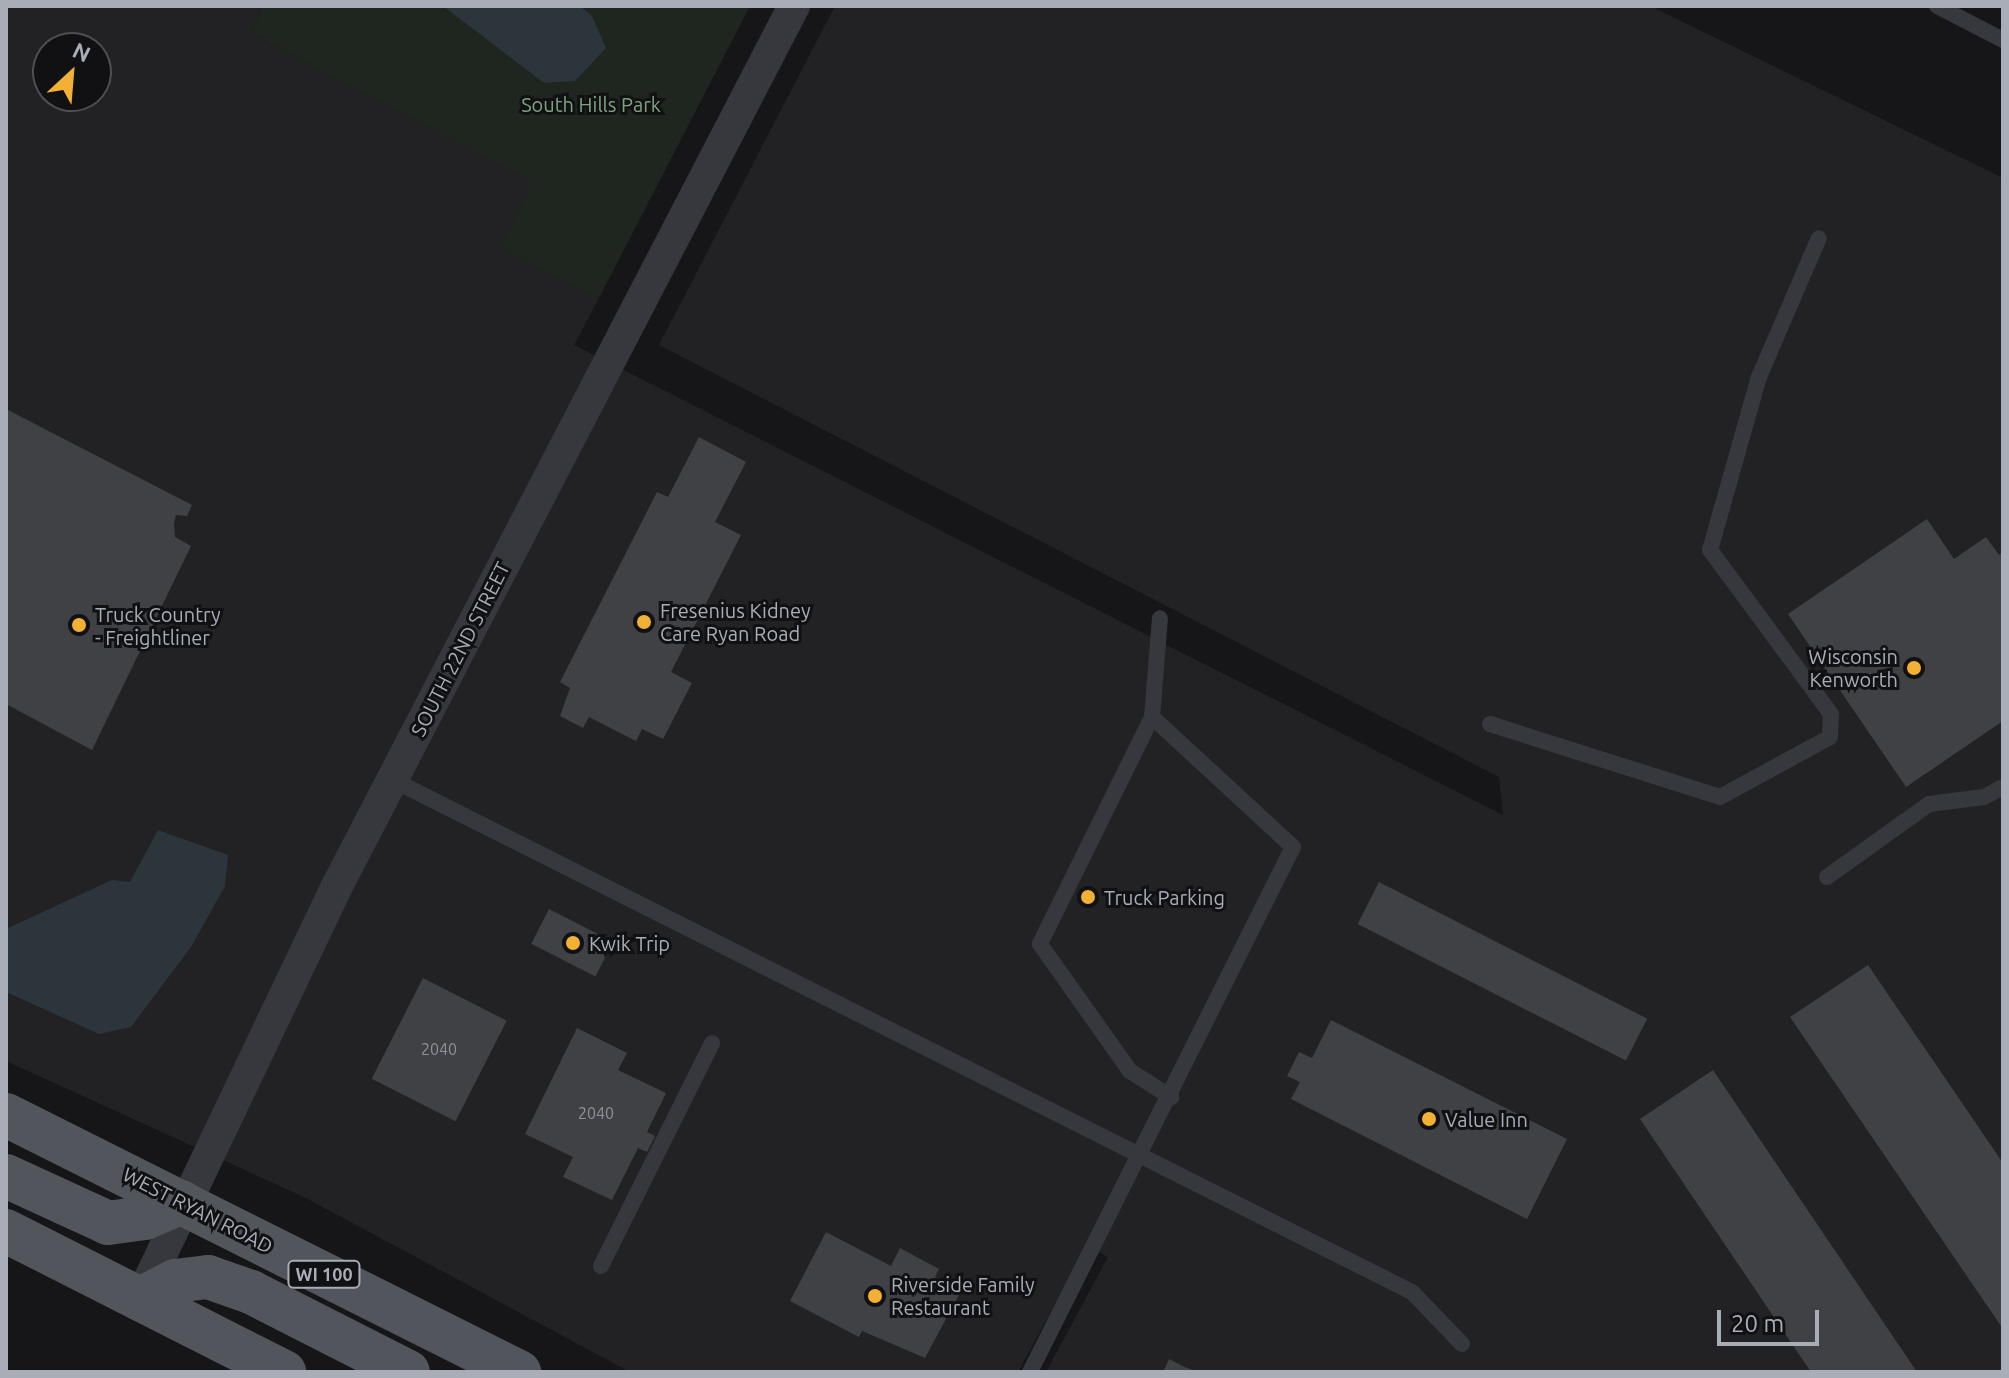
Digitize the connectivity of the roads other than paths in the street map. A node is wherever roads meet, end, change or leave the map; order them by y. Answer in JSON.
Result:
{"nodes":[{"id":1,"x":794,"y":6,"type":"edge"},
{"id":2,"x":1937,"y":6,"type":"edge"},
{"id":3,"x":2003,"y":40,"type":"edge"},
{"id":4,"x":1819,"y":238,"type":"dead end"},
{"id":5,"x":1160,"y":618,"type":"dead end"},
{"id":6,"x":1152,"y":717,"type":"junction"},
{"id":7,"x":1490,"y":724,"type":"dead end"},
{"id":8,"x":393,"y":780,"type":"junction"},
{"id":9,"x":2003,"y":787,"type":"edge"},
{"id":10,"x":1827,"y":877,"type":"dead end"},
{"id":11,"x":712,"y":1043,"type":"dead end"},
{"id":12,"x":1171,"y":1097,"type":"junction"},
{"id":13,"x":6,"y":1115,"type":"edge"},
{"id":14,"x":1140,"y":1160,"type":"junction"},
{"id":15,"x":6,"y":1176,"type":"edge"},
{"id":16,"x":182,"y":1202,"type":"junction"},
{"id":17,"x":6,"y":1231,"type":"edge"},
{"id":18,"x":601,"y":1266,"type":"dead end"},
{"id":19,"x":140,"y":1299,"type":"junction"},
{"id":20,"x":1462,"y":1344,"type":"dead end"},
{"id":21,"x":284,"y":1372,"type":"edge"},
{"id":22,"x":408,"y":1372,"type":"edge"},
{"id":23,"x":519,"y":1372,"type":"edge"},
{"id":24,"x":1030,"y":1372,"type":"edge"}],
"edges":[{"from":1,"to":8,"type":"street","name":"SOUTH 22ND STREET"},
{"from":2,"to":3,"type":"lane"},
{"from":4,"to":7,"type":"lane"},
{"from":5,"to":6,"type":"lane"},
{"from":6,"to":12,"type":"lane"},
{"from":6,"to":12,"type":"lane"},
{"from":8,"to":14,"type":"lane"},
{"from":8,"to":16,"type":"street","name":"SOUTH 22ND STREET"},
{"from":9,"to":10,"type":"lane"},
{"from":11,"to":18,"type":"lane"},
{"from":12,"to":14,"type":"lane"},
{"from":13,"to":16,"type":"main road","name":"WEST RYAN ROAD","number":"WI 100"},
{"from":14,"to":20,"type":"lane"},
{"from":14,"to":24,"type":"lane"},
{"from":15,"to":16,"type":"main road"},
{"from":16,"to":19,"type":"street","name":"SOUTH 22ND STREET"},
{"from":16,"to":23,"type":"main road","name":"WEST RYAN ROAD","number":"WI 100"},
{"from":17,"to":19,"type":"main road"},
{"from":19,"to":21,"type":"main road"},
{"from":19,"to":22,"type":"main road"}]}
